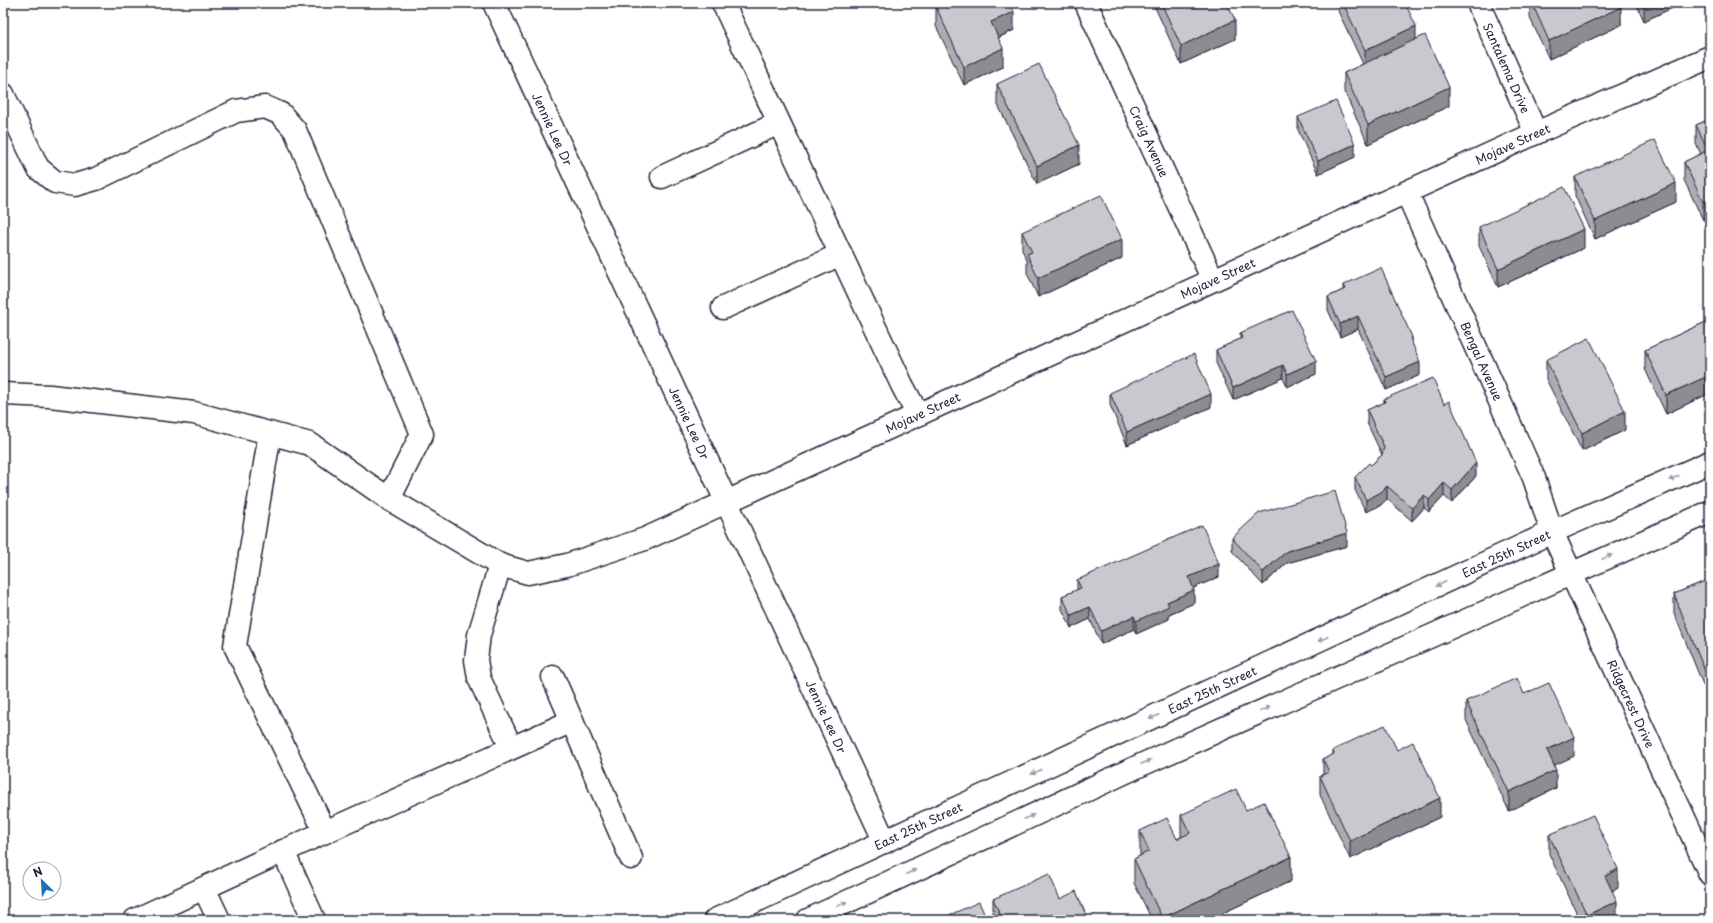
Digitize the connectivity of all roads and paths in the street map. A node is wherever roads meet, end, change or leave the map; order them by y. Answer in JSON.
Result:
{"nodes":[{"id":1,"x":494,"y":3,"type":"edge"},
{"id":2,"x":723,"y":3,"type":"edge"},
{"id":3,"x":1086,"y":3,"type":"edge"},
{"id":4,"x":1478,"y":3,"type":"edge"},
{"id":5,"x":1710,"y":57,"type":"edge"},
{"id":6,"x":3,"y":94,"type":"edge"},
{"id":7,"x":779,"y":122,"type":"junction"},
{"id":8,"x":1536,"y":133,"type":"junction"},
{"id":9,"x":662,"y":177,"type":"dead end"},
{"id":10,"x":1407,"y":193,"type":"junction"},
{"id":11,"x":841,"y":254,"type":"junction"},
{"id":12,"x":1212,"y":280,"type":"junction"},
{"id":13,"x":723,"y":308,"type":"dead end"},
{"id":14,"x":3,"y":394,"type":"edge"},
{"id":15,"x":918,"y":415,"type":"junction"},
{"id":16,"x":270,"y":433,"type":"junction"},
{"id":17,"x":1710,"y":462,"type":"edge"},
{"id":18,"x":389,"y":498,"type":"junction"},
{"id":19,"x":727,"y":502,"type":"junction"},
{"id":20,"x":1710,"y":512,"type":"edge"},
{"id":21,"x":1552,"y":532,"type":"junction"},
{"id":22,"x":500,"y":565,"type":"junction"},
{"id":23,"x":1571,"y":573,"type":"junction"},
{"id":24,"x":554,"y":677,"type":"dead end"},
{"id":25,"x":572,"y":721,"type":"junction"},
{"id":26,"x":511,"y":747,"type":"junction"},
{"id":27,"x":324,"y":832,"type":"junction"},
{"id":28,"x":885,"y":842,"type":"junction"},
{"id":29,"x":283,"y":851,"type":"junction"},
{"id":30,"x":631,"y":858,"type":"dead end"},
{"id":31,"x":1710,"y":874,"type":"edge"},
{"id":32,"x":204,"y":888,"type":"junction"},
{"id":33,"x":135,"y":920,"type":"edge"},
{"id":34,"x":219,"y":920,"type":"edge"},
{"id":35,"x":314,"y":920,"type":"edge"},
{"id":36,"x":715,"y":920,"type":"edge"},
{"id":37,"x":808,"y":920,"type":"edge"}],
"edges":[{"from":1,"to":19,"type":"street","name":"Jennie Lee Dr"},
{"from":2,"to":7,"type":"street"},
{"from":3,"to":12,"type":"street","name":"Craig Avenue"},
{"from":4,"to":8,"type":"street","name":"Santalema Drive"},
{"from":5,"to":8,"type":"street","name":"Mojave Street"},
{"from":6,"to":18,"type":"street"},
{"from":7,"to":9,"type":"street"},
{"from":7,"to":11,"type":"street"},
{"from":8,"to":10,"type":"street","name":"Mojave Street"},
{"from":10,"to":12,"type":"street","name":"Mojave Street"},
{"from":10,"to":21,"type":"street","name":"Bengal Avenue"},
{"from":11,"to":13,"type":"street"},
{"from":11,"to":15,"type":"street"},
{"from":12,"to":15,"type":"street","name":"Mojave Street"},
{"from":14,"to":16,"type":"street","name":"Mojave Street"},
{"from":15,"to":19,"type":"street","name":"Mojave Street"},
{"from":16,"to":18,"type":"street","name":"Mojave Street"},
{"from":16,"to":27,"type":"street"},
{"from":17,"to":21,"type":"street","name":"East 25th Street","one_way":true},
{"from":18,"to":22,"type":"street","name":"Mojave Street"},
{"from":19,"to":22,"type":"street","name":"Mojave Street"},
{"from":19,"to":28,"type":"street","name":"Jennie Lee Dr"},
{"from":23,"to":20,"type":"street","one_way":true},
{"from":21,"to":23,"type":"street","name":"Ridgecrest Drive"},
{"from":21,"to":28,"type":"street","name":"East 25th Street","one_way":true},
{"from":22,"to":26,"type":"street"},
{"from":23,"to":31,"type":"street","name":"Ridgecrest Drive"},
{"from":37,"to":23,"type":"street","one_way":true},
{"from":24,"to":25,"type":"street"},
{"from":25,"to":26,"type":"street"},
{"from":25,"to":30,"type":"street"},
{"from":26,"to":27,"type":"street"},
{"from":27,"to":29,"type":"street"},
{"from":28,"to":36,"type":"street","name":"East 25th Street"},
{"from":29,"to":32,"type":"street"},
{"from":29,"to":35,"type":"street"},
{"from":32,"to":33,"type":"street"},
{"from":32,"to":34,"type":"street"}]}
